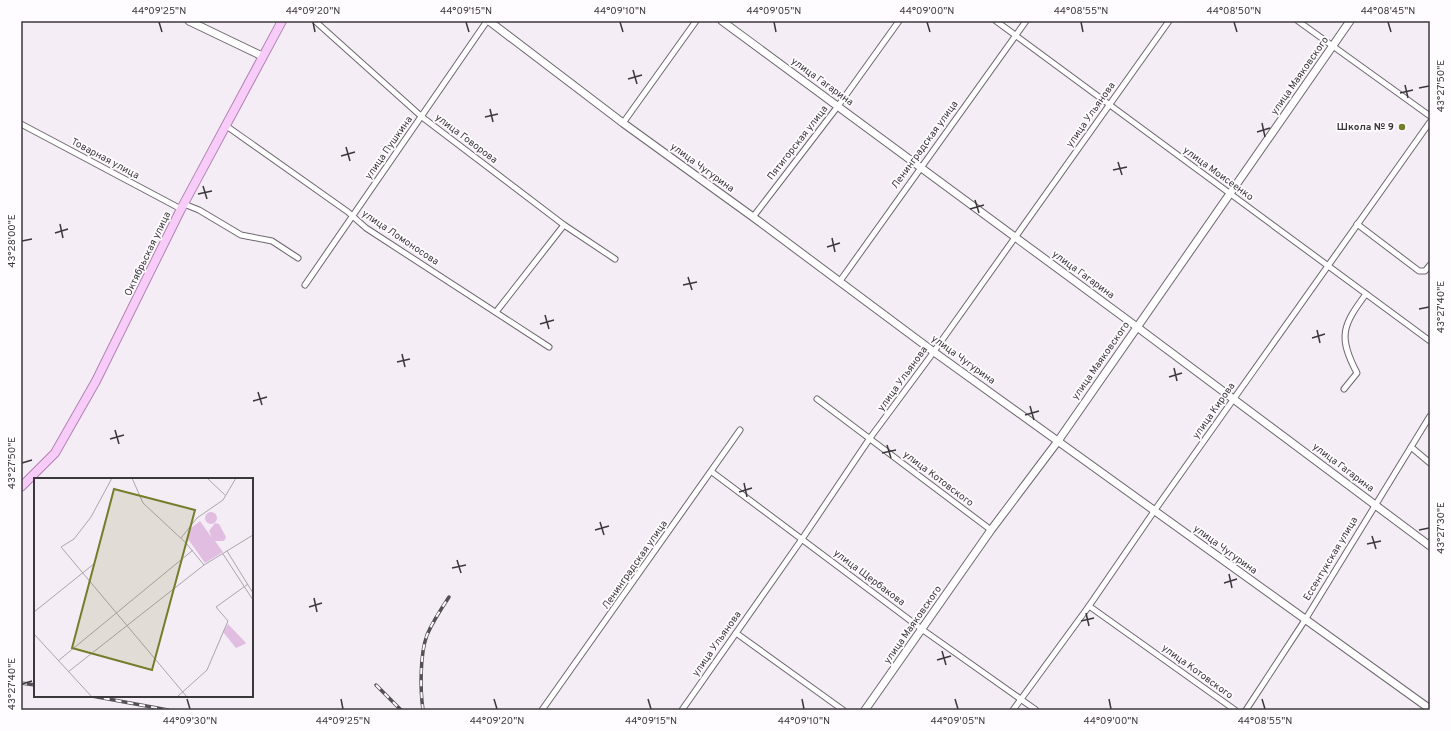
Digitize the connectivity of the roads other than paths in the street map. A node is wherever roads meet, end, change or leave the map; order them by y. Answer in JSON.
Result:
{"nodes":[{"id":1,"x":189,"y":21,"type":"edge"},
{"id":2,"x":282,"y":21,"type":"edge"},
{"id":3,"x":315,"y":21,"type":"edge"},
{"id":4,"x":488,"y":21,"type":"edge"},
{"id":5,"x":696,"y":21,"type":"edge"},
{"id":6,"x":722,"y":21,"type":"edge"},
{"id":7,"x":899,"y":21,"type":"edge"},
{"id":8,"x":996,"y":21,"type":"edge"},
{"id":9,"x":1026,"y":21,"type":"edge"},
{"id":10,"x":1169,"y":21,"type":"edge"},
{"id":11,"x":1298,"y":21,"type":"edge"},
{"id":12,"x":1350,"y":21,"type":"edge"},
{"id":13,"x":1015,"y":36,"type":"junction"},
{"id":14,"x":1332,"y":48,"type":"junction"},
{"id":15,"x":262,"y":56,"type":"junction"},
{"id":16,"x":1109,"y":105,"type":"junction"},
{"id":17,"x":838,"y":106,"type":"junction"},
{"id":18,"x":1430,"y":116,"type":"edge"},
{"id":19,"x":422,"y":117,"type":"junction"},
{"id":20,"x":1430,"y":122,"type":"edge"},
{"id":21,"x":623,"y":123,"type":"junction"},
{"id":22,"x":21,"y":124,"type":"edge"},
{"id":23,"x":225,"y":125,"type":"junction"},
{"id":24,"x":920,"y":167,"type":"junction"},
{"id":25,"x":1230,"y":194,"type":"junction"},
{"id":26,"x":182,"y":207,"type":"junction"},
{"id":27,"x":353,"y":217,"type":"junction"},
{"id":28,"x":754,"y":217,"type":"junction"},
{"id":29,"x":1358,"y":224,"type":"junction"},
{"id":30,"x":564,"y":225,"type":"junction"},
{"id":31,"x":1015,"y":237,"type":"junction"},
{"id":32,"x":298,"y":258,"type":"dead end"},
{"id":33,"x":615,"y":259,"type":"dead end"},
{"id":34,"x":1430,"y":265,"type":"edge"},
{"id":35,"x":1328,"y":266,"type":"junction"},
{"id":36,"x":840,"y":281,"type":"junction"},
{"id":37,"x":305,"y":285,"type":"dead end"},
{"id":38,"x":1366,"y":294,"type":"junction"},
{"id":39,"x":496,"y":312,"type":"junction"},
{"id":40,"x":1136,"y":327,"type":"junction"},
{"id":41,"x":1430,"y":341,"type":"edge"},
{"id":42,"x":549,"y":347,"type":"dead end"},
{"id":43,"x":934,"y":352,"type":"junction"},
{"id":44,"x":1344,"y":389,"type":"dead end"},
{"id":45,"x":817,"y":399,"type":"dead end"},
{"id":46,"x":1233,"y":399,"type":"junction"},
{"id":47,"x":1430,"y":416,"type":"edge"},
{"id":48,"x":740,"y":430,"type":"dead end"},
{"id":49,"x":870,"y":438,"type":"junction"},
{"id":50,"x":1058,"y":442,"type":"junction"},
{"id":51,"x":1411,"y":447,"type":"junction"},
{"id":52,"x":1430,"y":463,"type":"edge"},
{"id":53,"x":712,"y":472,"type":"junction"},
{"id":54,"x":21,"y":487,"type":"edge"},
{"id":55,"x":1375,"y":504,"type":"junction"},
{"id":56,"x":1154,"y":511,"type":"junction"},
{"id":57,"x":991,"y":530,"type":"junction"},
{"id":58,"x":802,"y":539,"type":"junction"},
{"id":59,"x":1430,"y":546,"type":"edge"},
{"id":60,"x":1089,"y":606,"type":"junction"},
{"id":61,"x":1305,"y":620,"type":"junction"},
{"id":62,"x":923,"y":630,"type":"junction"},
{"id":63,"x":736,"y":633,"type":"junction"},
{"id":64,"x":1021,"y":700,"type":"junction"},
{"id":65,"x":1430,"y":709,"type":"edge"},
{"id":66,"x":542,"y":710,"type":"edge"},
{"id":67,"x":682,"y":710,"type":"edge"},
{"id":68,"x":843,"y":710,"type":"edge"},
{"id":69,"x":865,"y":710,"type":"edge"},
{"id":70,"x":1013,"y":710,"type":"edge"},
{"id":71,"x":1036,"y":710,"type":"edge"},
{"id":72,"x":1235,"y":710,"type":"edge"},
{"id":73,"x":1246,"y":710,"type":"edge"}],
"edges":[{"from":1,"to":15,"type":"street"},
{"from":2,"to":15,"type":"main road","name":"Октябрьская улица"},
{"from":3,"to":19,"type":"street","name":"улица Говорова"},
{"from":4,"to":19,"type":"street","name":"улица Пушкина"},
{"from":4,"to":21,"type":"street","name":"улица Чугурина"},
{"from":5,"to":21,"type":"street"},
{"from":6,"to":17,"type":"street","name":"улица Гагарина"},
{"from":7,"to":17,"type":"street","name":"Пятигорская улица"},
{"from":8,"to":13,"type":"street","name":"улица Моисеенко"},
{"from":9,"to":13,"type":"street","name":"Ленинградская улица"},
{"from":10,"to":16,"type":"street","name":"улица Ульянова"},
{"from":11,"to":14,"type":"street"},
{"from":12,"to":14,"type":"street","name":"улица Маяковского"},
{"from":13,"to":16,"type":"street","name":"улица Моисеенко"},
{"from":13,"to":24,"type":"street","name":"Ленинградская улица"},
{"from":14,"to":18,"type":"street"},
{"from":14,"to":25,"type":"street","name":"улица Маяковского"},
{"from":15,"to":23,"type":"main road","name":"Октябрьская улица"},
{"from":16,"to":25,"type":"street","name":"улица Моисеенко"},
{"from":16,"to":31,"type":"street","name":"улица Ульянова"},
{"from":17,"to":24,"type":"street","name":"улица Гагарина"},
{"from":17,"to":28,"type":"street","name":"Пятигорская улица"},
{"from":19,"to":27,"type":"street","name":"улица Пушкина"},
{"from":19,"to":30,"type":"street","name":"улица Говорова"},
{"from":20,"to":29,"type":"street","name":"улица Кирова"},
{"from":21,"to":28,"type":"street","name":"улица Чугурина"},
{"from":22,"to":26,"type":"street","name":"Товарная улица"},
{"from":23,"to":26,"type":"main road","name":"Октябрьская улица"},
{"from":23,"to":27,"type":"street","name":"улица Ломоносова"},
{"from":24,"to":31,"type":"street","name":"улица Гагарина"},
{"from":24,"to":36,"type":"street","name":"Ленинградская улица"},
{"from":25,"to":35,"type":"street","name":"улица Моисеенко"},
{"from":25,"to":40,"type":"street","name":"улица Маяковского"},
{"from":26,"to":32,"type":"street","name":"Товарная улица"},
{"from":26,"to":54,"type":"main road","name":"Октябрьская улица"},
{"from":27,"to":37,"type":"street","name":"улица Пушкина"},
{"from":27,"to":39,"type":"street","name":"улица Ломоносова"},
{"from":28,"to":36,"type":"street","name":"улица Чугурина"},
{"from":29,"to":34,"type":"street"},
{"from":29,"to":35,"type":"street","name":"улица Кирова"},
{"from":30,"to":33,"type":"street","name":"улица Говорова"},
{"from":30,"to":39,"type":"street"},
{"from":31,"to":40,"type":"street","name":"улица Гагарина"},
{"from":31,"to":43,"type":"street","name":"улица Ульянова"},
{"from":35,"to":38,"type":"street","name":"улица Моисеенко"},
{"from":35,"to":46,"type":"street","name":"улица Кирова"},
{"from":36,"to":43,"type":"street","name":"улица Чугурина"},
{"from":38,"to":41,"type":"street","name":"улица Моисеенко"},
{"from":38,"to":44,"type":"street"},
{"from":39,"to":42,"type":"street","name":"улица Ломоносова"},
{"from":40,"to":46,"type":"street","name":"улица Гагарина"},
{"from":40,"to":50,"type":"street","name":"улица Маяковского"},
{"from":43,"to":49,"type":"street","name":"улица Ульянова"},
{"from":43,"to":50,"type":"street","name":"улица Чугурина"},
{"from":45,"to":49,"type":"street","name":"улица Котовского"},
{"from":46,"to":55,"type":"street","name":"улица Гагарина"},
{"from":46,"to":56,"type":"street","name":"улица Кирова"},
{"from":47,"to":51,"type":"street","name":"Ессентукская улица"},
{"from":48,"to":53,"type":"street","name":"Ленинградская улица"},
{"from":49,"to":57,"type":"street","name":"улица Котовского"},
{"from":49,"to":58,"type":"street","name":"улица Ульянова"},
{"from":50,"to":56,"type":"street","name":"улица Чугурина"},
{"from":50,"to":57,"type":"street","name":"улица Маяковского"},
{"from":51,"to":52,"type":"street"},
{"from":51,"to":55,"type":"street","name":"Ессентукская улица"},
{"from":53,"to":58,"type":"street","name":"улица Щербакова"},
{"from":53,"to":66,"type":"street","name":"Ленинградская улица"},
{"from":55,"to":59,"type":"street","name":"улица Гагарина"},
{"from":55,"to":61,"type":"street","name":"Ессентукская улица"},
{"from":56,"to":60,"type":"street","name":"улица Кирова"},
{"from":56,"to":61,"type":"street","name":"улица Чугурина"},
{"from":57,"to":62,"type":"street","name":"улица Маяковского"},
{"from":58,"to":62,"type":"street","name":"улица Щербакова"},
{"from":58,"to":63,"type":"street","name":"улица Ульянова"},
{"from":60,"to":64,"type":"street","name":"улица Кирова"},
{"from":60,"to":72,"type":"street","name":"улица Котовского"},
{"from":61,"to":65,"type":"street","name":"улица Чугурина"},
{"from":61,"to":73,"type":"street","name":"Ессентукская улица"},
{"from":62,"to":64,"type":"street","name":"улица Щербакова"},
{"from":62,"to":69,"type":"street","name":"улица Маяковского"},
{"from":63,"to":67,"type":"street","name":"улица Ульянова"},
{"from":63,"to":68,"type":"street"},
{"from":64,"to":70,"type":"street","name":"улица Кирова"},
{"from":64,"to":71,"type":"street","name":"улица Щербакова"}]}
